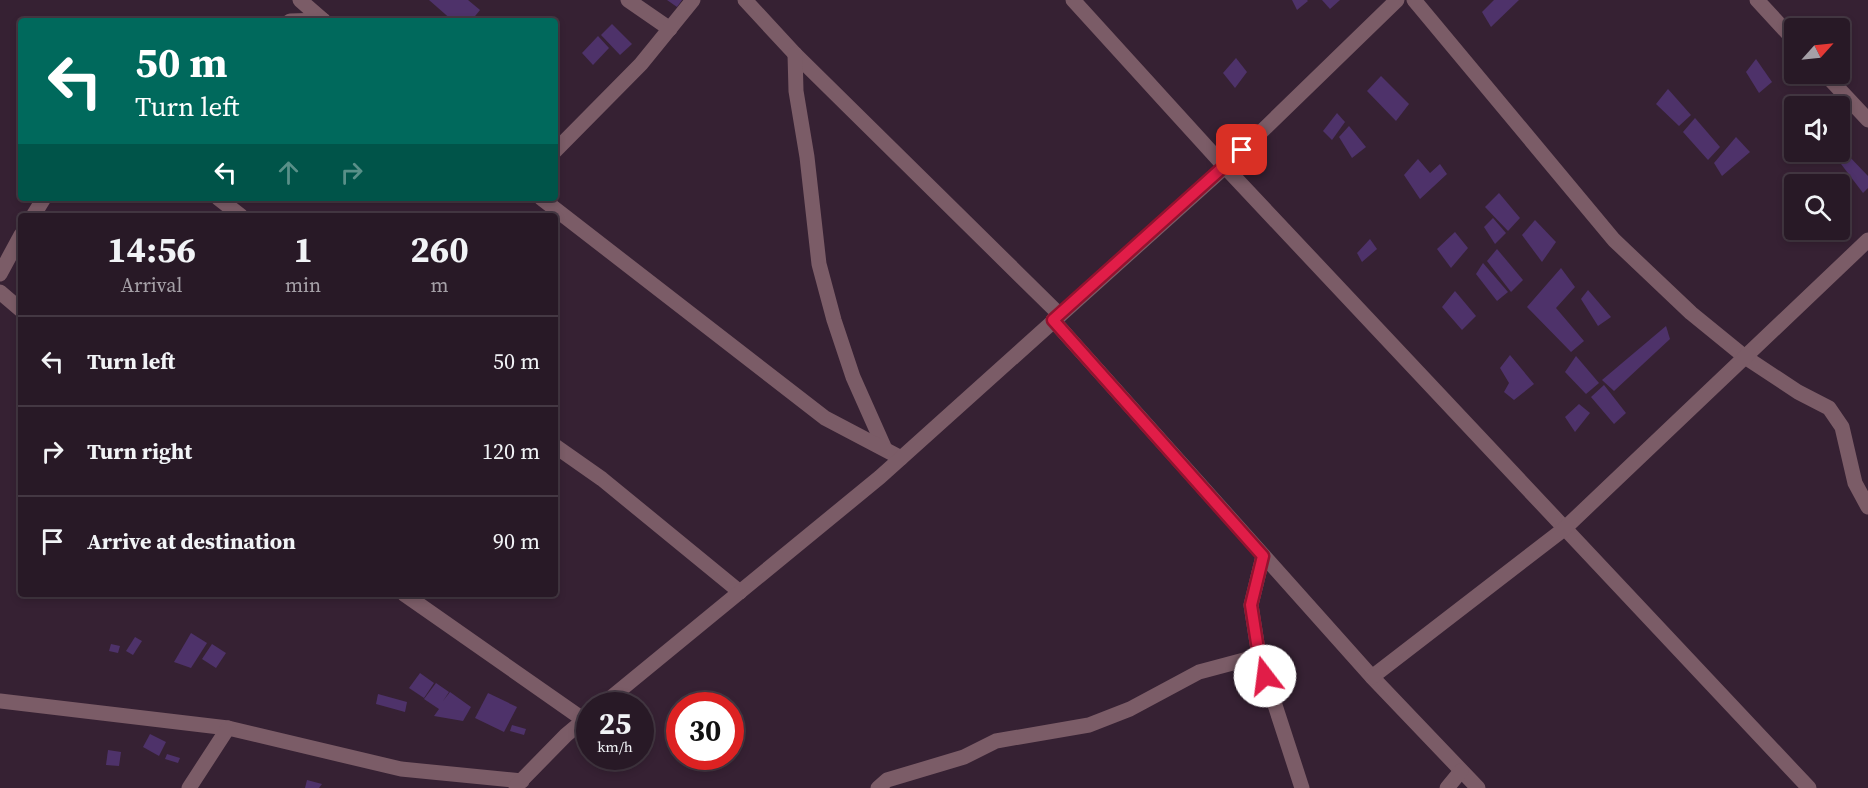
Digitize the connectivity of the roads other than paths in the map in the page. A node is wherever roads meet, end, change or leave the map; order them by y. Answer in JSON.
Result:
{"nodes":[{"id":1,"x":300,"y":0,"type":"edge"},
{"id":2,"x":628,"y":0,"type":"edge"},
{"id":3,"x":693,"y":0,"type":"edge"},
{"id":4,"x":745,"y":0,"type":"edge"},
{"id":5,"x":1073,"y":0,"type":"edge"},
{"id":6,"x":1397,"y":0,"type":"edge"},
{"id":7,"x":1414,"y":0,"type":"edge"},
{"id":8,"x":1757,"y":0,"type":"edge"},
{"id":9,"x":322,"y":18,"type":"edge"},
{"id":10,"x":670,"y":29,"type":"junction"},
{"id":11,"x":1784,"y":29,"type":"edge"},
{"id":12,"x":795,"y":54,"type":"junction"},
{"id":13,"x":1834,"y":84,"type":"edge"},
{"id":14,"x":1868,"y":120,"type":"edge"},
{"id":15,"x":558,"y":148,"type":"edge"},
{"id":16,"x":1225,"y":167,"type":"junction"},
{"id":17,"x":222,"y":201,"type":"edge"},
{"id":18,"x":545,"y":201,"type":"edge"},
{"id":19,"x":237,"y":213,"type":"edge"},
{"id":20,"x":1868,"y":240,"type":"edge"},
{"id":21,"x":18,"y":241,"type":"edge"},
{"id":22,"x":0,"y":274,"type":"edge"},
{"id":23,"x":0,"y":292,"type":"edge"},
{"id":24,"x":18,"y":307,"type":"edge"},
{"id":25,"x":1056,"y":318,"type":"junction"},
{"id":26,"x":1745,"y":357,"type":"junction"},
{"id":27,"x":558,"y":448,"type":"edge"},
{"id":28,"x":885,"y":449,"type":"junction"},
{"id":29,"x":902,"y":458,"type":"junction"},
{"id":30,"x":1868,"y":507,"type":"edge"},
{"id":31,"x":1564,"y":529,"type":"junction"},
{"id":32,"x":1263,"y":556,"type":"junction"},
{"id":33,"x":740,"y":592,"type":"junction"},
{"id":34,"x":408,"y":597,"type":"edge"},
{"id":35,"x":1259,"y":656,"type":"junction"},
{"id":36,"x":1372,"y":677,"type":"junction"},
{"id":37,"x":618,"y":692,"type":"edge"},
{"id":38,"x":0,"y":701,"type":"edge"},
{"id":39,"x":576,"y":711,"type":"edge"},
{"id":40,"x":576,"y":727,"type":"edge"},
{"id":41,"x":228,"y":728,"type":"junction"},
{"id":42,"x":1461,"y":771,"type":"junction"},
{"id":43,"x":519,"y":784,"type":"edge"},
{"id":44,"x":189,"y":788,"type":"edge"},
{"id":45,"x":878,"y":788,"type":"edge"},
{"id":46,"x":1302,"y":788,"type":"edge"},
{"id":47,"x":1447,"y":788,"type":"edge"},
{"id":48,"x":1478,"y":788,"type":"edge"},
{"id":49,"x":1809,"y":788,"type":"edge"}],
"edges":[{"from":1,"to":9,"type":"street"},
{"from":2,"to":10,"type":"street"},
{"from":3,"to":10,"type":"street"},
{"from":4,"to":12,"type":"street"},
{"from":5,"to":16,"type":"street"},
{"from":6,"to":16,"type":"street"},
{"from":7,"to":26,"type":"street"},
{"from":8,"to":11,"type":"street"},
{"from":10,"to":15,"type":"street"},
{"from":12,"to":25,"type":"street"},
{"from":12,"to":28,"type":"street"},
{"from":13,"to":14,"type":"street"},
{"from":16,"to":25,"type":"street"},
{"from":16,"to":31,"type":"street"},
{"from":17,"to":19,"type":"street"},
{"from":18,"to":28,"type":"street"},
{"from":20,"to":26,"type":"street"},
{"from":21,"to":22,"type":"street"},
{"from":23,"to":24,"type":"street"},
{"from":25,"to":29,"type":"street"},
{"from":25,"to":32,"type":"street"},
{"from":26,"to":30,"type":"street"},
{"from":26,"to":31,"type":"street"},
{"from":27,"to":33,"type":"street"},
{"from":28,"to":29,"type":"street"},
{"from":29,"to":33,"type":"street"},
{"from":31,"to":36,"type":"street"},
{"from":31,"to":49,"type":"street"},
{"from":32,"to":35,"type":"street"},
{"from":32,"to":36,"type":"street"},
{"from":33,"to":37,"type":"street"},
{"from":34,"to":39,"type":"street"},
{"from":35,"to":45,"type":"street"},
{"from":35,"to":46,"type":"street"},
{"from":36,"to":42,"type":"street"},
{"from":38,"to":41,"type":"street"},
{"from":40,"to":43,"type":"street"},
{"from":41,"to":43,"type":"street"},
{"from":41,"to":44,"type":"street"},
{"from":42,"to":47,"type":"street"},
{"from":42,"to":48,"type":"street"}]}
